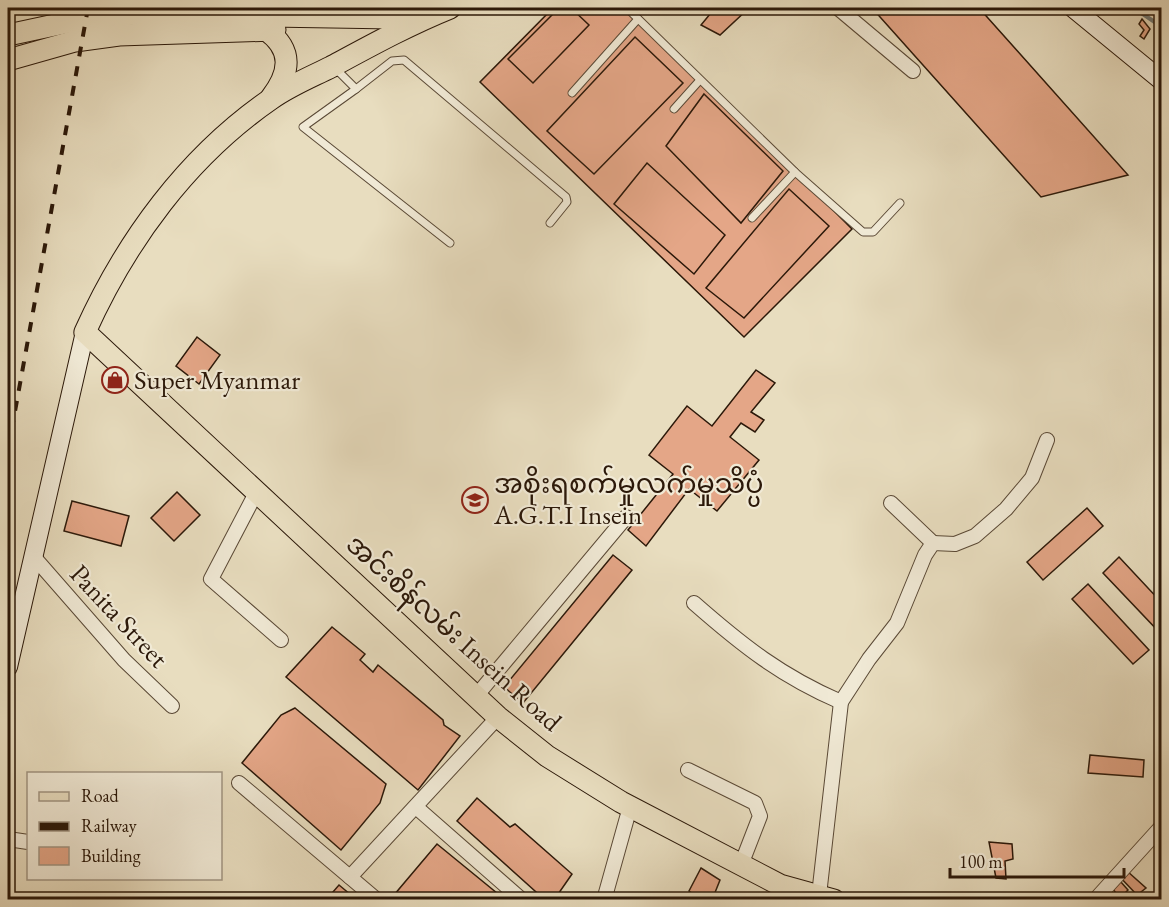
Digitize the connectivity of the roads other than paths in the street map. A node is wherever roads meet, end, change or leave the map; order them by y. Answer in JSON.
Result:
{"nodes":[{"id":1,"x":450,"y":8,"type":"edge"},
{"id":2,"x":627,"y":8,"type":"edge"},
{"id":3,"x":838,"y":8,"type":"edge"},
{"id":4,"x":1073,"y":8,"type":"edge"},
{"id":5,"x":146,"y":11,"type":"edge"},
{"id":6,"x":358,"y":13,"type":"edge"},
{"id":7,"x":412,"y":17,"type":"edge"},
{"id":8,"x":638,"y":20,"type":"junction"},
{"id":9,"x":266,"y":30,"type":"junction"},
{"id":10,"x":8,"y":35,"type":"edge"},
{"id":11,"x":8,"y":60,"type":"edge"},
{"id":12,"x":333,"y":66,"type":"junction"},
{"id":13,"x":913,"y":70,"type":"dead end"},
{"id":14,"x":700,"y":80,"type":"junction"},
{"id":15,"x":1161,"y":81,"type":"edge"},
{"id":16,"x":356,"y":89,"type":"junction"},
{"id":17,"x":572,"y":93,"type":"dead end"},
{"id":18,"x":272,"y":98,"type":"junction"},
{"id":19,"x":674,"y":109,"type":"dead end"},
{"id":20,"x":795,"y":172,"type":"junction"},
{"id":21,"x":900,"y":203,"type":"dead end"},
{"id":22,"x":752,"y":218,"type":"dead end"},
{"id":23,"x":550,"y":223,"type":"dead end"},
{"id":24,"x":450,"y":243,"type":"dead end"},
{"id":25,"x":85,"y":332,"type":"junction"},
{"id":26,"x":1047,"y":440,"type":"dead end"},
{"id":27,"x":257,"y":491,"type":"junction"},
{"id":28,"x":891,"y":503,"type":"dead end"},
{"id":29,"x":626,"y":517,"type":"dead end"},
{"id":30,"x":933,"y":543,"type":"junction"},
{"id":31,"x":33,"y":556,"type":"junction"},
{"id":32,"x":694,"y":603,"type":"dead end"},
{"id":33,"x":281,"y":640,"type":"dead end"},
{"id":34,"x":8,"y":667,"type":"edge"},
{"id":35,"x":477,"y":695,"type":"junction"},
{"id":36,"x":841,"y":702,"type":"junction"},
{"id":37,"x":172,"y":706,"type":"dead end"},
{"id":38,"x":498,"y":717,"type":"junction"},
{"id":39,"x":688,"y":770,"type":"dead end"},
{"id":40,"x":239,"y":783,"type":"dead end"},
{"id":41,"x":416,"y":807,"type":"junction"},
{"id":42,"x":630,"y":807,"type":"junction"},
{"id":43,"x":1161,"y":826,"type":"edge"},
{"id":44,"x":8,"y":839,"type":"edge"},
{"id":45,"x":27,"y":842,"type":"edge"},
{"id":46,"x":741,"y":865,"type":"junction"},
{"id":47,"x":350,"y":877,"type":"junction"},
{"id":48,"x":827,"y":898,"type":"edge"},
{"id":49,"x":377,"y":900,"type":"edge"},
{"id":50,"x":522,"y":900,"type":"edge"},
{"id":51,"x":604,"y":900,"type":"edge"},
{"id":52,"x":1095,"y":900,"type":"edge"}],
"edges":[{"from":1,"to":7,"type":"main road"},
{"from":2,"to":8,"type":"lane"},
{"from":3,"to":13,"type":"street"},
{"from":4,"to":15,"type":"main road"},
{"from":5,"to":6,"type":"main road"},
{"from":5,"to":10,"type":"main road"},
{"from":6,"to":7,"type":"main road"},
{"from":7,"to":9,"type":"main road"},
{"from":7,"to":12,"type":"main road"},
{"from":8,"to":14,"type":"lane"},
{"from":8,"to":17,"type":"lane"},
{"from":9,"to":11,"type":"main road"},
{"from":9,"to":18,"type":"main road"},
{"from":12,"to":16,"type":"lane"},
{"from":12,"to":18,"type":"main road"},
{"from":14,"to":19,"type":"lane"},
{"from":14,"to":20,"type":"lane"},
{"from":16,"to":23,"type":"lane"},
{"from":16,"to":24,"type":"lane"},
{"from":18,"to":25,"type":"main road"},
{"from":20,"to":21,"type":"lane"},
{"from":20,"to":22,"type":"lane"},
{"from":25,"to":27,"type":"main road","name":"အင်းစိန်လမ်း Insein Road"},
{"from":25,"to":31,"type":"main road"},
{"from":26,"to":30,"type":"street"},
{"from":27,"to":33,"type":"street"},
{"from":27,"to":35,"type":"main road","name":"အင်းစိန်လမ်း Insein Road"},
{"from":28,"to":30,"type":"street"},
{"from":29,"to":35,"type":"street"},
{"from":30,"to":36,"type":"street"},
{"from":31,"to":34,"type":"main road"},
{"from":31,"to":37,"type":"street","name":"Panita Street"},
{"from":32,"to":36,"type":"street"},
{"from":35,"to":38,"type":"main road","name":"အင်းစိန်လမ်း Insein Road"},
{"from":36,"to":48,"type":"street"},
{"from":38,"to":41,"type":"street"},
{"from":38,"to":42,"type":"main road","name":"အင်းစိန်လမ်း Insein Road"},
{"from":39,"to":46,"type":"street"},
{"from":40,"to":47,"type":"street"},
{"from":41,"to":47,"type":"street"},
{"from":41,"to":50,"type":"street"},
{"from":42,"to":46,"type":"main road","name":"အင်းစိန်လမ်း Insein Road"},
{"from":42,"to":51,"type":"street"},
{"from":43,"to":52,"type":"street"},
{"from":44,"to":45,"type":"street"},
{"from":46,"to":48,"type":"main road","name":"အင်းစိန်လမ်း Insein Road"},
{"from":47,"to":49,"type":"street"}]}
